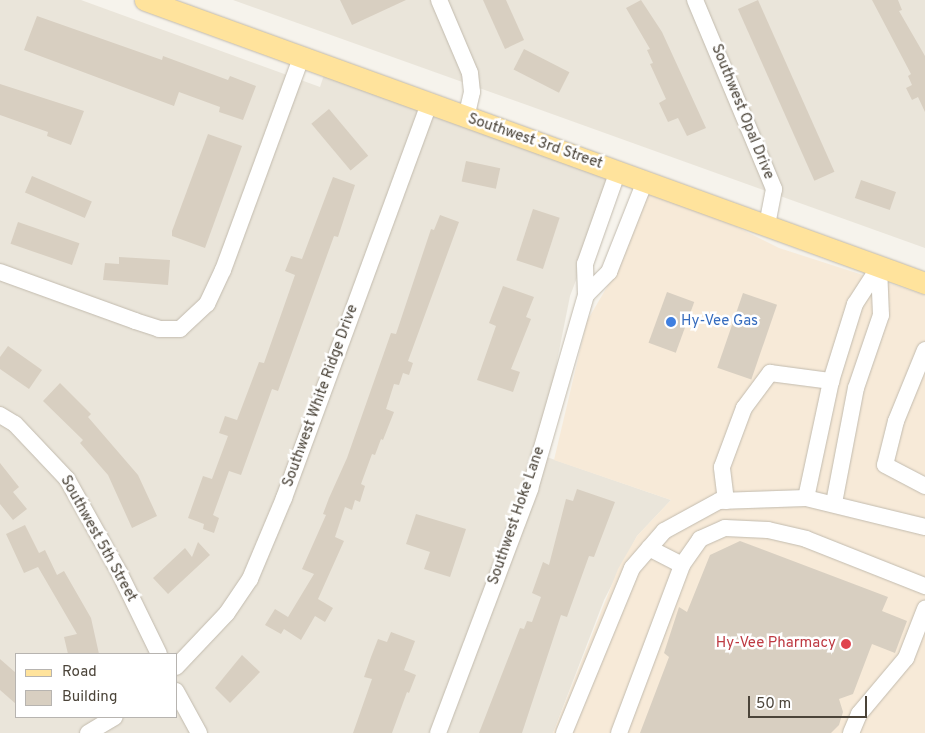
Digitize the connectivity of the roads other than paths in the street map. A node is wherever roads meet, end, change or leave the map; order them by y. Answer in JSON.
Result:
{"nodes":[{"id":1,"x":145,"y":0,"type":"edge"},
{"id":2,"x":439,"y":0,"type":"edge"},
{"id":3,"x":695,"y":0,"type":"edge"},
{"id":4,"x":301,"y":58,"type":"junction"},
{"id":5,"x":429,"y":103,"type":"junction"},
{"id":6,"x":466,"y":117,"type":"junction"},
{"id":7,"x":618,"y":171,"type":"junction"},
{"id":8,"x":644,"y":181,"type":"junction"},
{"id":9,"x":767,"y":226,"type":"junction"},
{"id":10,"x":879,"y":267,"type":"junction"},
{"id":11,"x":0,"y":272,"type":"edge"},
{"id":12,"x":925,"y":283,"type":"edge"},
{"id":13,"x":586,"y":295,"type":"junction"},
{"id":14,"x":925,"y":350,"type":"edge"},
{"id":15,"x":831,"y":381,"type":"junction"},
{"id":16,"x":0,"y":415,"type":"edge"},
{"id":17,"x":925,"y":486,"type":"edge"},
{"id":18,"x":806,"y":498,"type":"junction"},
{"id":19,"x":726,"y":501,"type":"junction"},
{"id":20,"x":834,"y":503,"type":"junction"},
{"id":21,"x":925,"y":528,"type":"edge"},
{"id":22,"x":649,"y":548,"type":"junction"},
{"id":23,"x":682,"y":565,"type":"junction"},
{"id":24,"x":925,"y":586,"type":"edge"},
{"id":25,"x":925,"y":609,"type":"edge"},
{"id":26,"x":159,"y":653,"type":"edge"},
{"id":27,"x":178,"y":665,"type":"edge"},
{"id":28,"x":178,"y":695,"type":"edge"},
{"id":29,"x":113,"y":718,"type":"edge"},
{"id":30,"x":88,"y":733,"type":"edge"},
{"id":31,"x":198,"y":733,"type":"edge"},
{"id":32,"x":438,"y":733,"type":"edge"},
{"id":33,"x":564,"y":733,"type":"edge"},
{"id":34,"x":619,"y":733,"type":"edge"},
{"id":35,"x":851,"y":733,"type":"edge"}],
"edges":[{"from":1,"to":4,"type":"main road","name":"Southwest 3rd Street"},
{"from":2,"to":6,"type":"street"},
{"from":3,"to":9,"type":"street","name":"Southwest Opal Drive"},
{"from":4,"to":5,"type":"main road","name":"Southwest 3rd Street"},
{"from":4,"to":11,"type":"street"},
{"from":5,"to":6,"type":"main road","name":"Southwest 3rd Street"},
{"from":5,"to":27,"type":"street","name":"Southwest White Ridge Drive"},
{"from":6,"to":7,"type":"main road","name":"Southwest 3rd Street"},
{"from":7,"to":8,"type":"main road","name":"Southwest 3rd Street"},
{"from":7,"to":13,"type":"street","name":"Southwest Hoke Lane"},
{"from":8,"to":9,"type":"main road","name":"Southwest 3rd Street"},
{"from":8,"to":13,"type":"street","name":"Southwest Hoke Lane"},
{"from":9,"to":10,"type":"main road","name":"Southwest 3rd Street"},
{"from":10,"to":12,"type":"main road","name":"Southwest 3rd Street"},
{"from":10,"to":15,"type":"street"},
{"from":10,"to":20,"type":"street"},
{"from":13,"to":32,"type":"street","name":"Southwest Hoke Lane"},
{"from":14,"to":17,"type":"street"},
{"from":15,"to":18,"type":"street"},
{"from":15,"to":19,"type":"street"},
{"from":16,"to":26,"type":"street","name":"Southwest 5th Street"},
{"from":18,"to":19,"type":"street"},
{"from":18,"to":20,"type":"street"},
{"from":19,"to":22,"type":"street"},
{"from":20,"to":21,"type":"street"},
{"from":22,"to":23,"type":"street"},
{"from":22,"to":33,"type":"street"},
{"from":23,"to":24,"type":"street"},
{"from":23,"to":34,"type":"street"},
{"from":25,"to":35,"type":"street"},
{"from":28,"to":31,"type":"street"},
{"from":29,"to":30,"type":"street"}]}
